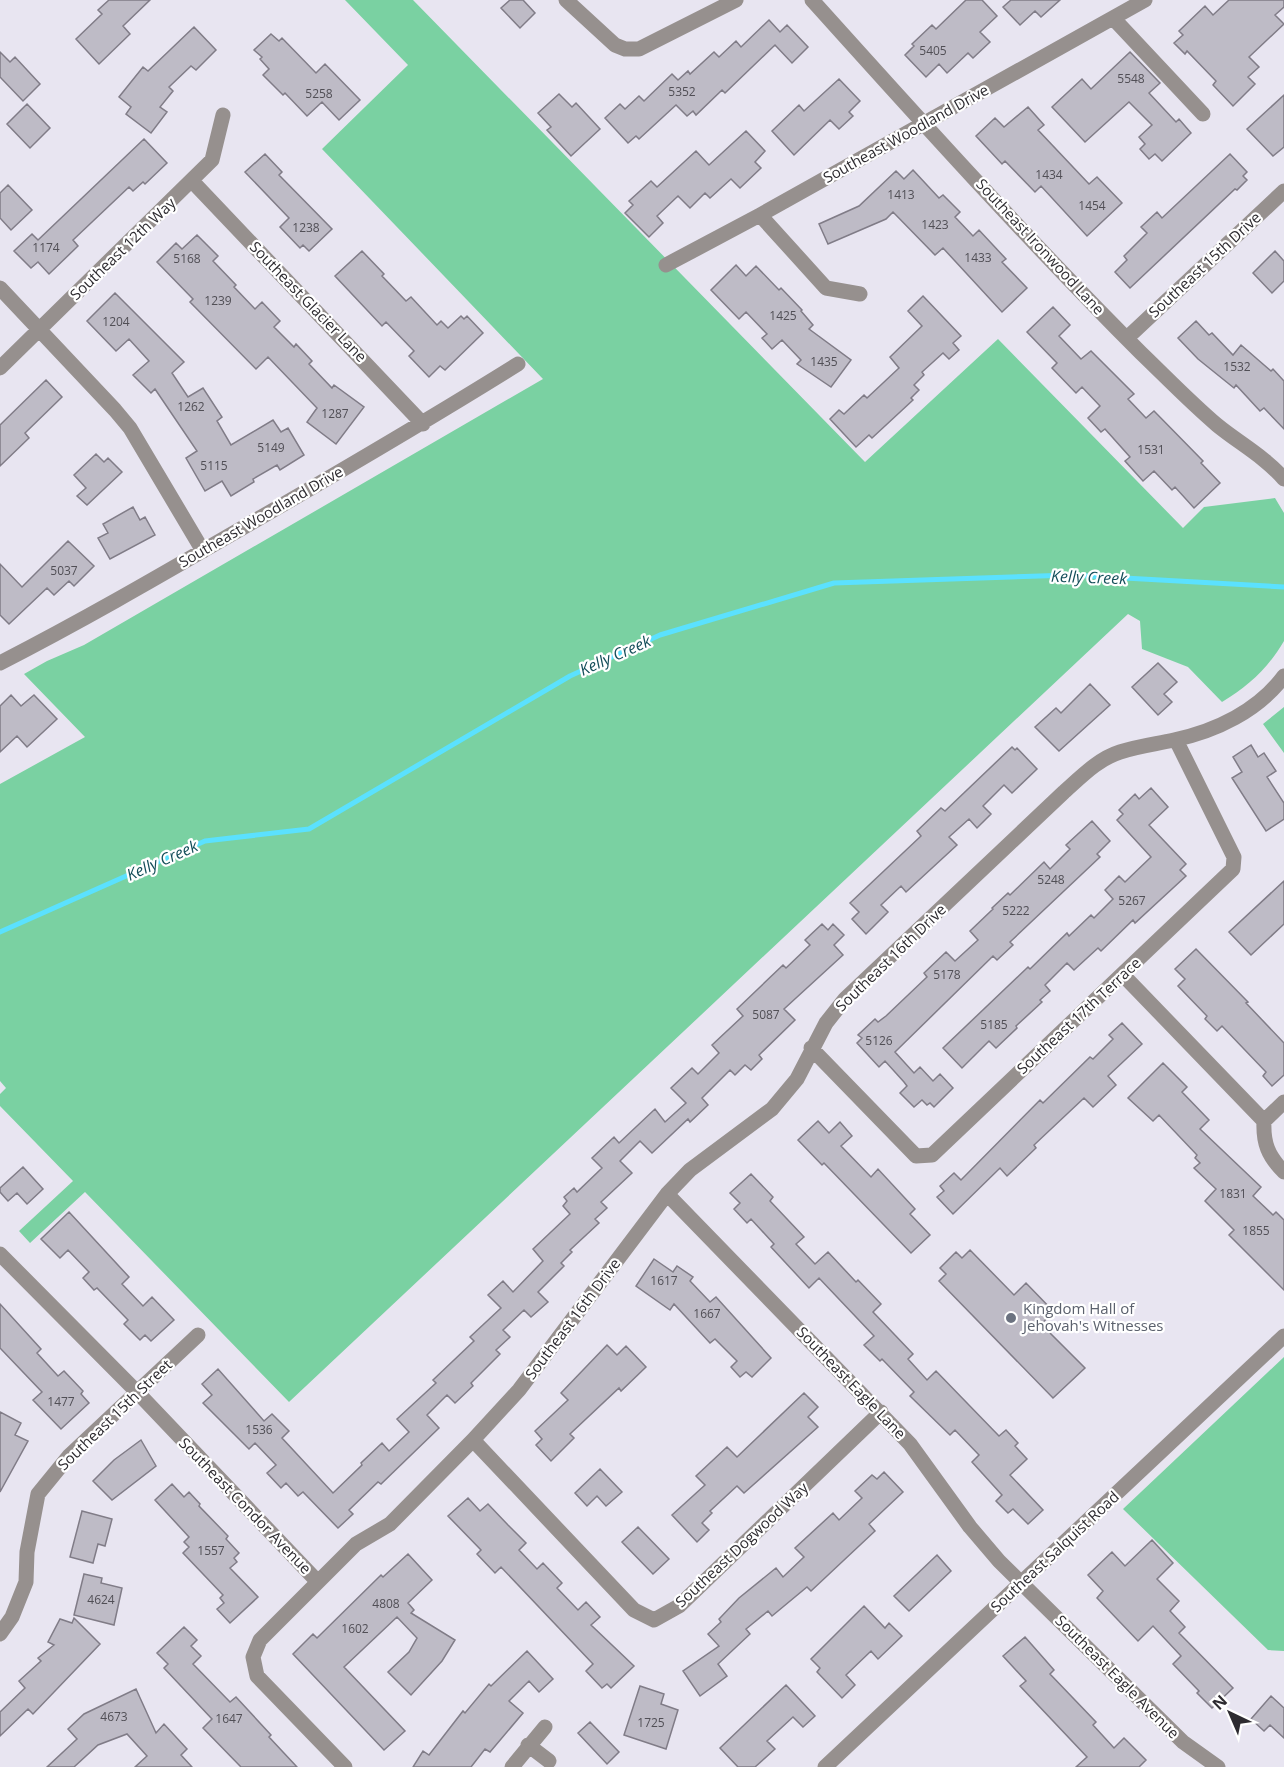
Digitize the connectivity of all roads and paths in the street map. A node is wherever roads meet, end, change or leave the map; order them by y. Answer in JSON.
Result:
{"nodes":[{"id":1,"x":566,"y":0,"type":"edge"},
{"id":2,"x":736,"y":0,"type":"edge"},
{"id":3,"x":812,"y":0,"type":"edge"},
{"id":4,"x":1145,"y":0,"type":"edge"},
{"id":5,"x":1113,"y":18,"type":"junction"},
{"id":6,"x":1203,"y":114,"type":"dead end"},
{"id":7,"x":223,"y":115,"type":"dead end"},
{"id":8,"x":923,"y":124,"type":"junction"},
{"id":9,"x":192,"y":182,"type":"junction"},
{"id":10,"x":1281,"y":199,"type":"edge"},
{"id":11,"x":760,"y":215,"type":"junction"},
{"id":12,"x":666,"y":266,"type":"dead end"},
{"id":13,"x":0,"y":288,"type":"edge"},
{"id":14,"x":860,"y":294,"type":"dead end"},
{"id":15,"x":40,"y":330,"type":"junction"},
{"id":16,"x":1126,"y":338,"type":"junction"},
{"id":17,"x":518,"y":364,"type":"dead end"},
{"id":18,"x":0,"y":368,"type":"edge"},
{"id":19,"x":423,"y":424,"type":"junction"},
{"id":20,"x":1284,"y":479,"type":"edge"},
{"id":21,"x":203,"y":551,"type":"junction"},
{"id":22,"x":0,"y":663,"type":"edge"},
{"id":23,"x":1284,"y":676,"type":"edge"},
{"id":24,"x":1176,"y":740,"type":"junction"},
{"id":25,"x":1124,"y":975,"type":"junction"},
{"id":26,"x":811,"y":1048,"type":"junction"},
{"id":27,"x":1284,"y":1102,"type":"edge"},
{"id":28,"x":1264,"y":1120,"type":"junction"},
{"id":29,"x":1284,"y":1172,"type":"edge"},
{"id":30,"x":667,"y":1194,"type":"junction"},
{"id":31,"x":0,"y":1254,"type":"edge"},
{"id":32,"x":198,"y":1335,"type":"dead end"},
{"id":33,"x":1284,"y":1336,"type":"edge"},
{"id":34,"x":138,"y":1393,"type":"junction"},
{"id":35,"x":881,"y":1412,"type":"junction"},
{"id":36,"x":473,"y":1440,"type":"junction"},
{"id":37,"x":317,"y":1581,"type":"junction"},
{"id":38,"x":1021,"y":1583,"type":"junction"},
{"id":39,"x":0,"y":1634,"type":"edge"},
{"id":40,"x":545,"y":1727,"type":"dead end"},
{"id":41,"x":528,"y":1745,"type":"junction"},
{"id":42,"x":549,"y":1761,"type":"dead end"},
{"id":43,"x":345,"y":1767,"type":"edge"},
{"id":44,"x":512,"y":1767,"type":"edge"},
{"id":45,"x":825,"y":1767,"type":"edge"},
{"id":46,"x":1218,"y":1767,"type":"edge"}],
"edges":[{"from":1,"to":2,"type":"street"},
{"from":3,"to":8,"type":"street","name":"Southeast Ironwood Lane"},
{"from":4,"to":5,"type":"street","name":"Southeast Woodland Drive"},
{"from":5,"to":6,"type":"street"},
{"from":5,"to":8,"type":"street","name":"Southeast Woodland Drive"},
{"from":7,"to":9,"type":"street","name":"Southeast 12th Way"},
{"from":8,"to":11,"type":"street","name":"Southeast Woodland Drive"},
{"from":8,"to":16,"type":"street","name":"Southeast Ironwood Lane"},
{"from":9,"to":15,"type":"street","name":"Southeast 12th Way"},
{"from":9,"to":19,"type":"street","name":"Southeast Glacier Lane"},
{"from":10,"to":16,"type":"street","name":"Southeast 15th Drive"},
{"from":11,"to":12,"type":"street","name":"Southeast Woodland Drive"},
{"from":11,"to":14,"type":"street"},
{"from":13,"to":15,"type":"street"},
{"from":15,"to":18,"type":"street","name":"Southeast 12th Way"},
{"from":15,"to":21,"type":"street"},
{"from":16,"to":20,"type":"street","name":"Southeast Ironwood Lane"},
{"from":17,"to":19,"type":"street","name":"Southeast Woodland Drive"},
{"from":19,"to":21,"type":"street","name":"Southeast Woodland Drive"},
{"from":21,"to":22,"type":"street","name":"Southeast Woodland Drive"},
{"from":23,"to":24,"type":"street","name":"Southeast 16th Drive"},
{"from":24,"to":25,"type":"street","name":"Southeast 17th Terrace"},
{"from":24,"to":26,"type":"street","name":"Southeast 16th Drive"},
{"from":25,"to":26,"type":"street","name":"Southeast 17th Terrace"},
{"from":25,"to":28,"type":"street"},
{"from":26,"to":30,"type":"street","name":"Southeast 16th Drive"},
{"from":27,"to":28,"type":"street"},
{"from":28,"to":29,"type":"street"},
{"from":30,"to":35,"type":"street","name":"Southeast Eagle Lane"},
{"from":30,"to":36,"type":"street","name":"Southeast 16th Drive"},
{"from":31,"to":34,"type":"street","name":"Southeast Condor Avenue"},
{"from":32,"to":34,"type":"street","name":"Southeast 15th Street"},
{"from":33,"to":38,"type":"street","name":"Southeast Salquist Road"},
{"from":34,"to":37,"type":"street","name":"Southeast Condor Avenue"},
{"from":34,"to":39,"type":"street","name":"Southeast 15th Street"},
{"from":35,"to":36,"type":"street","name":"Southeast Dogwood Way"},
{"from":35,"to":38,"type":"street","name":"Southeast Eagle Lane"},
{"from":36,"to":37,"type":"street","name":"Southeast 16th Drive"},
{"from":37,"to":43,"type":"street","name":"Southeast Condor Avenue"},
{"from":38,"to":45,"type":"street","name":"Southeast Salquist Road"},
{"from":38,"to":46,"type":"street","name":"Southeast Eagle Avenue"},
{"from":40,"to":41,"type":"street"},
{"from":41,"to":42,"type":"street"},
{"from":41,"to":44,"type":"street"}]}
